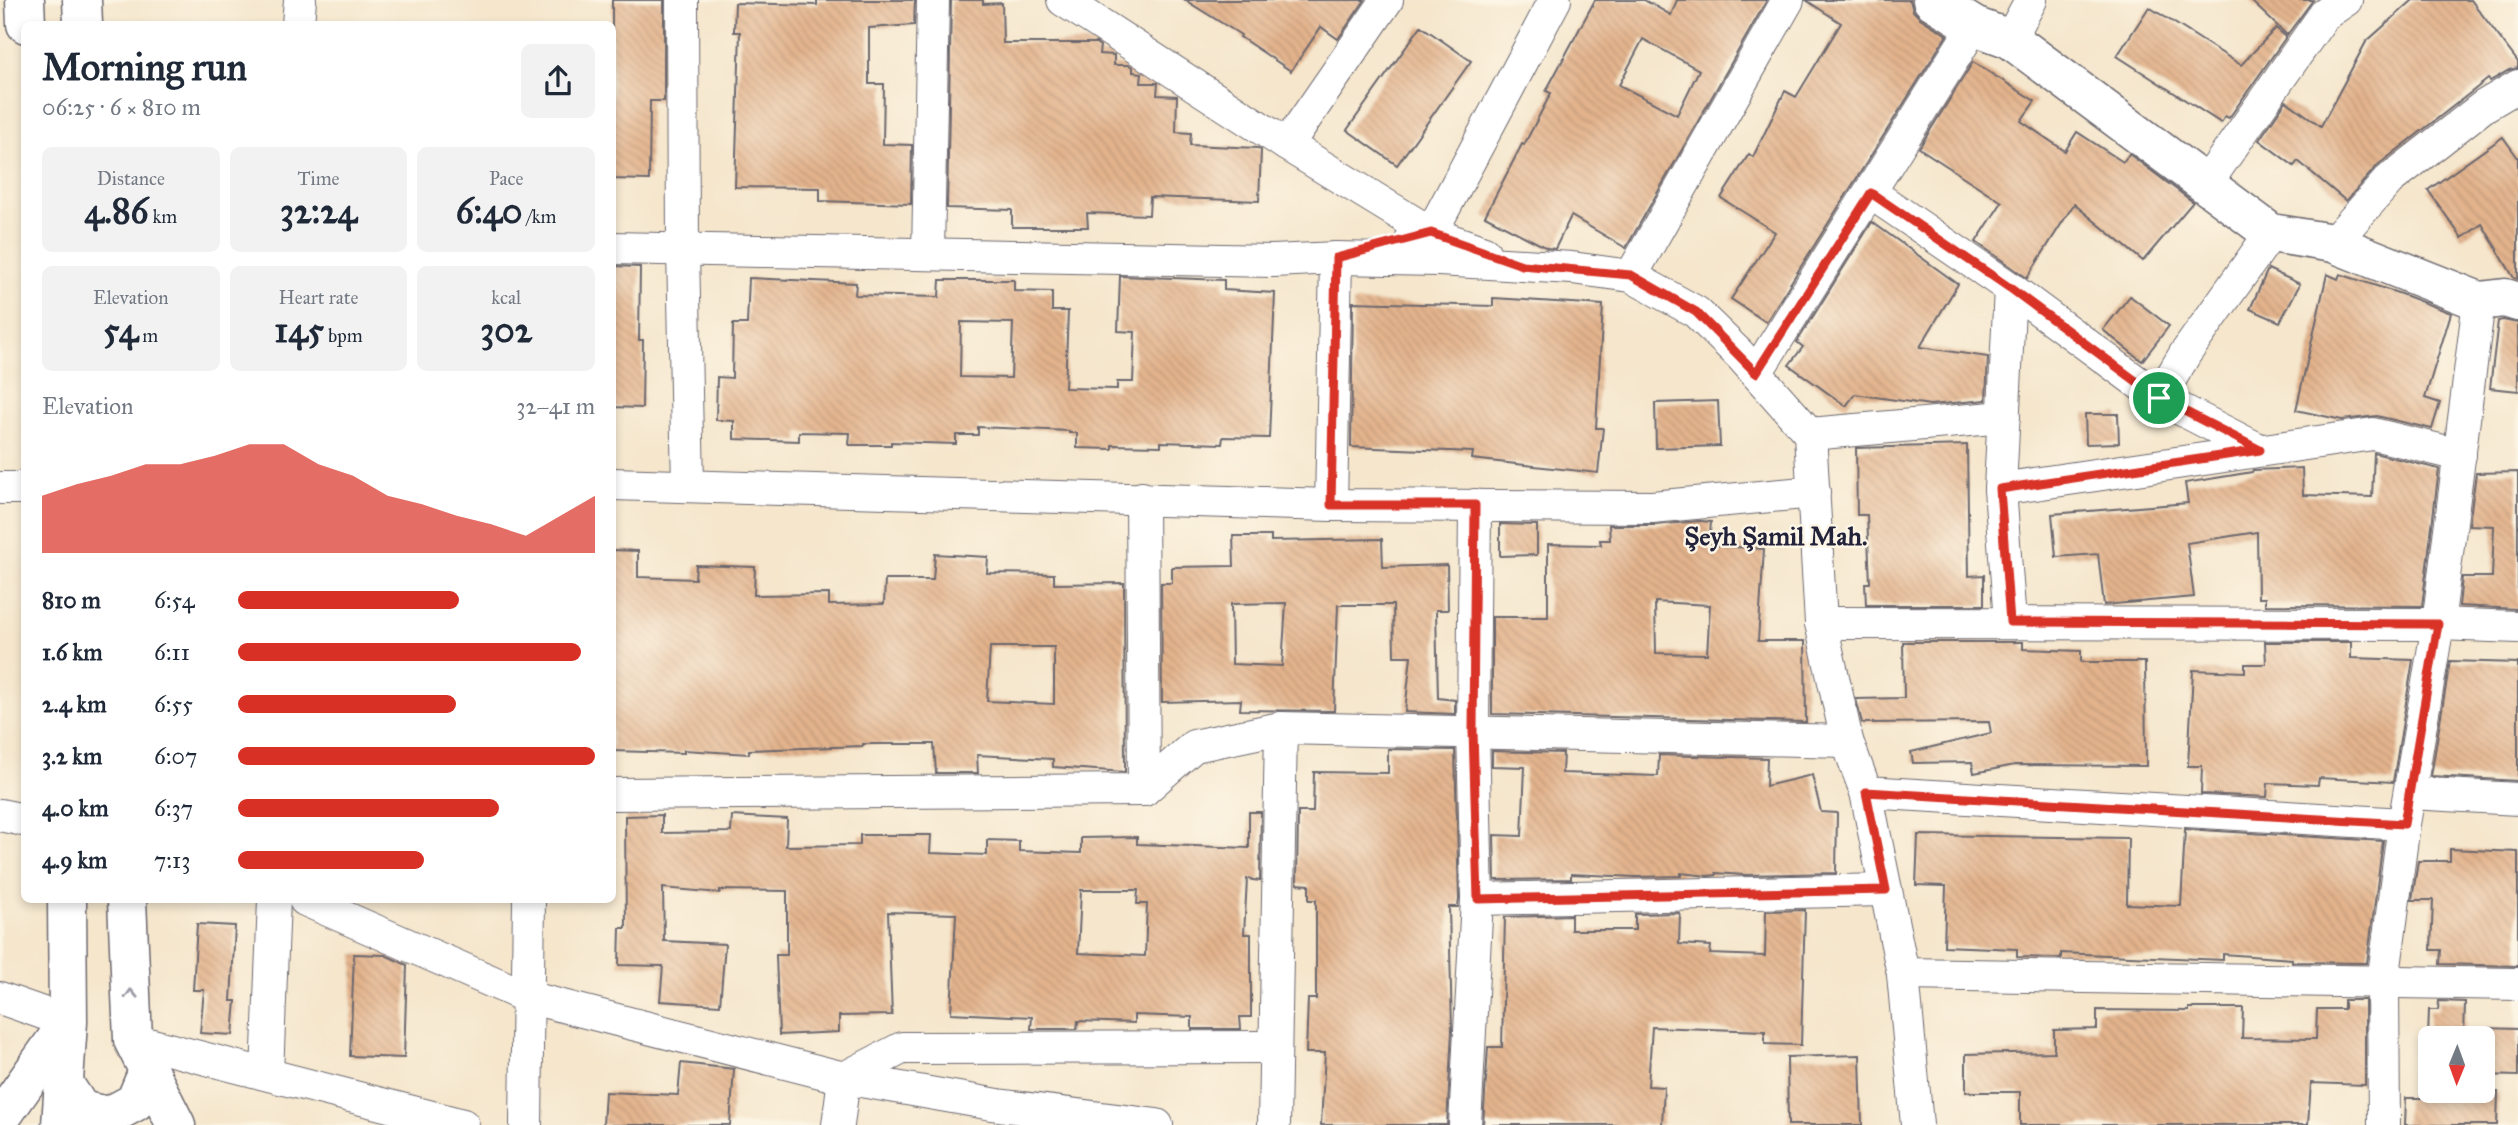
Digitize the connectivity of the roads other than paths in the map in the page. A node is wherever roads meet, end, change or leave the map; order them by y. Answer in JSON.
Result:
{"nodes":[{"id":1,"x":26,"y":0,"type":"edge"},
{"id":2,"x":82,"y":0,"type":"edge"},
{"id":3,"x":300,"y":0,"type":"edge"},
{"id":4,"x":682,"y":0,"type":"edge"},
{"id":5,"x":933,"y":0,"type":"edge"},
{"id":6,"x":1063,"y":0,"type":"edge"},
{"id":7,"x":1387,"y":0,"type":"edge"},
{"id":8,"x":1555,"y":0,"type":"edge"},
{"id":9,"x":1788,"y":0,"type":"edge"},
{"id":10,"x":1932,"y":0,"type":"edge"},
{"id":11,"x":2031,"y":0,"type":"edge"},
{"id":12,"x":2346,"y":0,"type":"edge"},
{"id":13,"x":1106,"y":12,"type":"edge"},
{"id":14,"x":26,"y":21,"type":"edge"},
{"id":15,"x":83,"y":21,"type":"edge"},
{"id":16,"x":298,"y":21,"type":"edge"},
{"id":17,"x":1974,"y":26,"type":"junction"},
{"id":18,"x":2010,"y":38,"type":"junction"},
{"id":19,"x":2518,"y":86,"type":"edge"},
{"id":20,"x":1287,"y":145,"type":"junction"},
{"id":21,"x":2205,"y":185,"type":"junction"},
{"id":22,"x":1871,"y":193,"type":"junction"},
{"id":23,"x":1431,"y":233,"type":"junction"},
{"id":24,"x":2271,"y":233,"type":"junction"},
{"id":25,"x":2333,"y":243,"type":"junction"},
{"id":26,"x":616,"y":248,"type":"edge"},
{"id":27,"x":682,"y":250,"type":"junction"},
{"id":28,"x":928,"y":253,"type":"junction"},
{"id":29,"x":1336,"y":258,"type":"junction"},
{"id":30,"x":1522,"y":265,"type":"junction"},
{"id":31,"x":1631,"y":275,"type":"junction"},
{"id":32,"x":2010,"y":288,"type":"junction"},
{"id":33,"x":2505,"y":298,"type":"edge"},
{"id":34,"x":1756,"y":373,"type":"junction"},
{"id":35,"x":2159,"y":398,"type":"junction"},
{"id":36,"x":2004,"y":417,"type":"junction"},
{"id":37,"x":1810,"y":433,"type":"junction"},
{"id":38,"x":2260,"y":450,"type":"junction"},
{"id":39,"x":2460,"y":455,"type":"junction"},
{"id":40,"x":616,"y":484,"type":"edge"},
{"id":41,"x":688,"y":486,"type":"junction"},
{"id":42,"x":0,"y":488,"type":"edge"},
{"id":43,"x":21,"y":488,"type":"edge"},
{"id":44,"x":2000,"y":489,"type":"junction"},
{"id":45,"x":1814,"y":492,"type":"junction"},
{"id":46,"x":1142,"y":499,"type":"junction"},
{"id":47,"x":1331,"y":505,"type":"junction"},
{"id":48,"x":1475,"y":505,"type":"junction"},
{"id":49,"x":2010,"y":622,"type":"junction"},
{"id":50,"x":1821,"y":623,"type":"junction"},
{"id":51,"x":2438,"y":624,"type":"junction"},
{"id":52,"x":2518,"y":627,"type":"edge"},
{"id":53,"x":1281,"y":727,"type":"junction"},
{"id":54,"x":1473,"y":731,"type":"junction"},
{"id":55,"x":1847,"y":741,"type":"junction"},
{"id":56,"x":1143,"y":790,"type":"junction"},
{"id":57,"x":1866,"y":792,"type":"junction"},
{"id":58,"x":2410,"y":793,"type":"junction"},
{"id":59,"x":616,"y":794,"type":"edge"},
{"id":60,"x":2518,"y":799,"type":"edge"},
{"id":61,"x":0,"y":815,"type":"edge"},
{"id":62,"x":21,"y":819,"type":"edge"},
{"id":63,"x":2404,"y":824,"type":"junction"},
{"id":64,"x":1886,"y":890,"type":"junction"},
{"id":65,"x":1478,"y":899,"type":"junction"},
{"id":66,"x":67,"y":903,"type":"edge"},
{"id":67,"x":127,"y":903,"type":"edge"},
{"id":68,"x":274,"y":903,"type":"edge"},
{"id":69,"x":312,"y":903,"type":"edge"},
{"id":70,"x":528,"y":903,"type":"edge"},
{"id":71,"x":1903,"y":974,"type":"junction"},
{"id":72,"x":2383,"y":982,"type":"junction"},
{"id":73,"x":2518,"y":985,"type":"edge"},
{"id":74,"x":527,"y":997,"type":"junction"},
{"id":75,"x":0,"y":998,"type":"edge"},
{"id":76,"x":68,"y":1022,"type":"junction"},
{"id":77,"x":1275,"y":1047,"type":"junction"},
{"id":78,"x":140,"y":1055,"type":"junction"},
{"id":79,"x":267,"y":1074,"type":"junction"},
{"id":80,"x":844,"y":1078,"type":"junction"},
{"id":81,"x":64,"y":1084,"type":"junction"},
{"id":82,"x":0,"y":1119,"type":"edge"},
{"id":83,"x":61,"y":1125,"type":"edge"},
{"id":84,"x":176,"y":1125,"type":"edge"},
{"id":85,"x":463,"y":1125,"type":"edge"},
{"id":86,"x":526,"y":1125,"type":"edge"},
{"id":87,"x":838,"y":1125,"type":"edge"},
{"id":88,"x":1157,"y":1125,"type":"edge"},
{"id":89,"x":1274,"y":1125,"type":"edge"},
{"id":90,"x":1465,"y":1125,"type":"edge"},
{"id":91,"x":1917,"y":1125,"type":"edge"},
{"id":92,"x":2384,"y":1125,"type":"edge"}],
"edges":[{"from":1,"to":14,"type":"main road"},
{"from":2,"to":15,"type":"main road"},
{"from":3,"to":16,"type":"street"},
{"from":4,"to":27,"type":"street"},
{"from":5,"to":28,"type":"street"},
{"from":6,"to":13,"type":"street"},
{"from":7,"to":20,"type":"street"},
{"from":8,"to":23,"type":"street"},
{"from":9,"to":31,"type":"street"},
{"from":10,"to":17,"type":"main road"},
{"from":11,"to":18,"type":"street"},
{"from":12,"to":21,"type":"street"},
{"from":13,"to":20,"type":"street"},
{"from":17,"to":18,"type":"main road"},
{"from":17,"to":22,"type":"street"},
{"from":18,"to":21,"type":"main road"},
{"from":19,"to":25,"type":"street"},
{"from":20,"to":23,"type":"street"},
{"from":21,"to":24,"type":"main road"},
{"from":22,"to":32,"type":"street"},
{"from":22,"to":34,"type":"street"},
{"from":23,"to":29,"type":"street"},
{"from":23,"to":30,"type":"street"},
{"from":24,"to":25,"type":"main road"},
{"from":24,"to":35,"type":"street"},
{"from":25,"to":33,"type":"main road"},
{"from":26,"to":27,"type":"street"},
{"from":27,"to":28,"type":"street"},
{"from":27,"to":41,"type":"street"},
{"from":28,"to":29,"type":"street"},
{"from":29,"to":30,"type":"street"},
{"from":29,"to":47,"type":"street"},
{"from":30,"to":31,"type":"street"},
{"from":31,"to":34,"type":"street"},
{"from":32,"to":35,"type":"street"},
{"from":32,"to":36,"type":"street"},
{"from":33,"to":39,"type":"street"},
{"from":34,"to":37,"type":"street"},
{"from":35,"to":38,"type":"street"},
{"from":36,"to":37,"type":"street"},
{"from":36,"to":44,"type":"street"},
{"from":37,"to":45,"type":"street"},
{"from":38,"to":39,"type":"street"},
{"from":38,"to":44,"type":"street"},
{"from":39,"to":51,"type":"street"},
{"from":40,"to":41,"type":"street"},
{"from":41,"to":46,"type":"street"},
{"from":42,"to":43,"type":"street"},
{"from":44,"to":49,"type":"street"},
{"from":45,"to":48,"type":"street"},
{"from":45,"to":50,"type":"street"},
{"from":46,"to":47,"type":"street"},
{"from":46,"to":56,"type":"street"},
{"from":47,"to":48,"type":"street"},
{"from":48,"to":54,"type":"street"},
{"from":49,"to":50,"type":"street"},
{"from":49,"to":51,"type":"street"},
{"from":50,"to":55,"type":"street"},
{"from":51,"to":52,"type":"street"},
{"from":51,"to":58,"type":"street"},
{"from":53,"to":54,"type":"street"},
{"from":53,"to":56,"type":"street"},
{"from":53,"to":77,"type":"street"},
{"from":54,"to":55,"type":"street"},
{"from":54,"to":65,"type":"street"},
{"from":55,"to":57,"type":"street"},
{"from":56,"to":59,"type":"street"},
{"from":57,"to":63,"type":"street"},
{"from":57,"to":64,"type":"street"},
{"from":58,"to":60,"type":"street"},
{"from":58,"to":63,"type":"street"},
{"from":61,"to":62,"type":"street"},
{"from":63,"to":72,"type":"street"},
{"from":64,"to":65,"type":"street"},
{"from":64,"to":71,"type":"street"},
{"from":65,"to":90,"type":"street"},
{"from":66,"to":76,"type":"main road"},
{"from":78,"to":67,"type":"main road","one_way":true},
{"from":68,"to":79,"type":"street"},
{"from":69,"to":74,"type":"street"},
{"from":70,"to":74,"type":"street"},
{"from":71,"to":72,"type":"street"},
{"from":71,"to":91,"type":"street"},
{"from":72,"to":73,"type":"street"},
{"from":72,"to":92,"type":"street"},
{"from":74,"to":80,"type":"street"},
{"from":74,"to":86,"type":"street"},
{"from":75,"to":76,"type":"street"},
{"from":76,"to":81,"type":"main road"},
{"from":76,"to":82,"type":"main road"},
{"from":77,"to":80,"type":"street"},
{"from":77,"to":89,"type":"street"},
{"from":78,"to":79,"type":"street"},
{"from":78,"to":81,"type":"main road"},
{"from":78,"to":84,"type":"main road"},
{"from":79,"to":85,"type":"street"},
{"from":80,"to":87,"type":"street"},
{"from":80,"to":88,"type":"street"},
{"from":81,"to":83,"type":"main road"}]}
